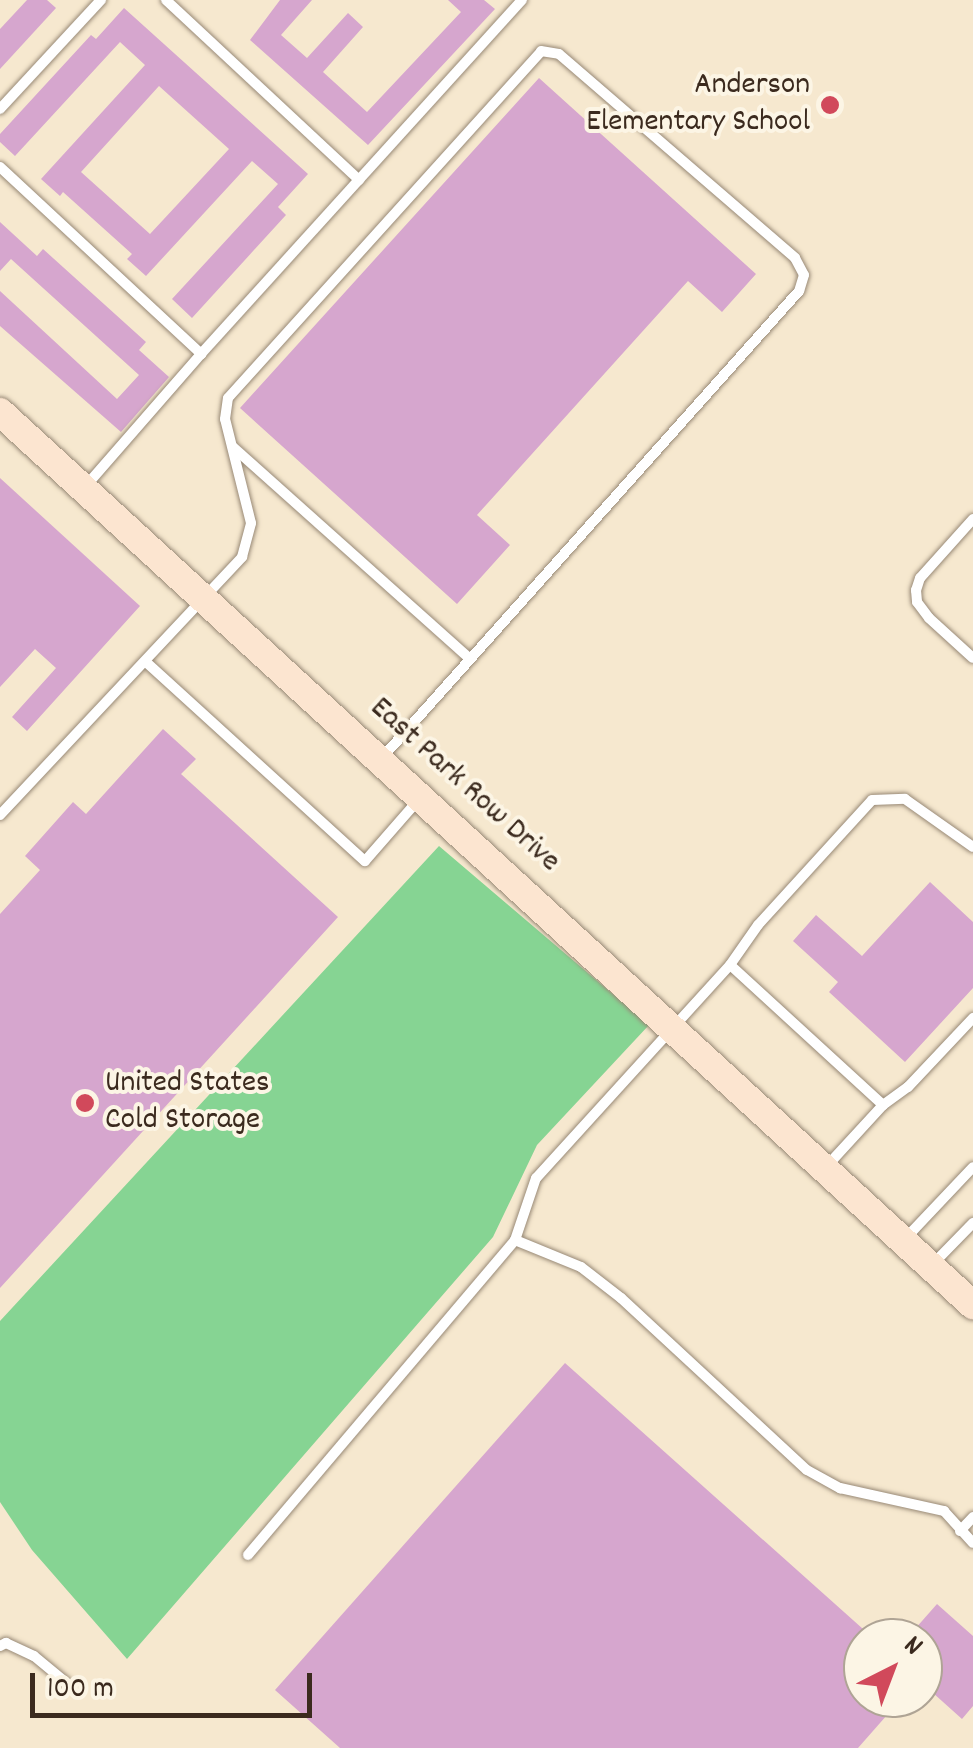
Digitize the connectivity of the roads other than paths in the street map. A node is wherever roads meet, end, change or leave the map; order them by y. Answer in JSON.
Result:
{"nodes":[{"id":1,"x":101,"y":0,"type":"edge"},
{"id":2,"x":166,"y":0,"type":"edge"},
{"id":3,"x":522,"y":0,"type":"edge"},
{"id":4,"x":0,"y":109,"type":"edge"},
{"id":5,"x":0,"y":167,"type":"edge"},
{"id":6,"x":359,"y":180,"type":"junction"},
{"id":7,"x":201,"y":354,"type":"junction"},
{"id":8,"x":0,"y":412,"type":"edge"},
{"id":9,"x":232,"y":447,"type":"junction"},
{"id":10,"x":83,"y":488,"type":"junction"},
{"id":11,"x":973,"y":519,"type":"edge"},
{"id":12,"x":205,"y":600,"type":"junction"},
{"id":13,"x":973,"y":658,"type":"edge"},
{"id":14,"x":470,"y":659,"type":"junction"},
{"id":15,"x":146,"y":662,"type":"junction"},
{"id":16,"x":381,"y":759,"type":"junction"},
{"id":17,"x":422,"y":796,"type":"junction"},
{"id":18,"x":0,"y":816,"type":"edge"},
{"id":19,"x":973,"y":847,"type":"edge"},
{"id":20,"x":730,"y":964,"type":"junction"},
{"id":21,"x":973,"y":1018,"type":"edge"},
{"id":22,"x":673,"y":1027,"type":"junction"},
{"id":23,"x":882,"y":1105,"type":"junction"},
{"id":24,"x":973,"y":1167,"type":"edge"},
{"id":25,"x":825,"y":1168,"type":"junction"},
{"id":26,"x":973,"y":1223,"type":"edge"},
{"id":27,"x":514,"y":1240,"type":"junction"},
{"id":28,"x":903,"y":1241,"type":"junction"},
{"id":29,"x":931,"y":1266,"type":"junction"},
{"id":30,"x":973,"y":1304,"type":"edge"},
{"id":31,"x":973,"y":1517,"type":"edge"},
{"id":32,"x":960,"y":1531,"type":"junction"},
{"id":33,"x":973,"y":1543,"type":"edge"},
{"id":34,"x":248,"y":1555,"type":"dead end"},
{"id":35,"x":0,"y":1646,"type":"edge"},
{"id":36,"x":68,"y":1684,"type":"dead end"}],
"edges":[{"from":1,"to":4,"type":"lane"},
{"from":2,"to":6,"type":"lane"},
{"from":3,"to":6,"type":"lane"},
{"from":5,"to":7,"type":"lane"},
{"from":6,"to":7,"type":"lane"},
{"from":7,"to":10,"type":"lane"},
{"from":8,"to":10,"type":"main road","name":"East Park Row Drive"},
{"from":9,"to":12,"type":"lane"},
{"from":9,"to":14,"type":"lane"},
{"from":9,"to":14,"type":"lane"},
{"from":10,"to":12,"type":"main road","name":"East Park Row Drive"},
{"from":11,"to":13,"type":"lane"},
{"from":12,"to":15,"type":"lane"},
{"from":12,"to":16,"type":"main road","name":"East Park Row Drive"},
{"from":14,"to":16,"type":"lane"},
{"from":15,"to":17,"type":"lane"},
{"from":15,"to":18,"type":"lane"},
{"from":16,"to":17,"type":"main road","name":"East Park Row Drive"},
{"from":17,"to":22,"type":"main road","name":"East Park Row Drive"},
{"from":19,"to":20,"type":"lane"},
{"from":20,"to":22,"type":"lane"},
{"from":20,"to":23,"type":"lane"},
{"from":21,"to":23,"type":"lane"},
{"from":22,"to":25,"type":"main road","name":"East Park Row Drive"},
{"from":22,"to":27,"type":"lane"},
{"from":23,"to":25,"type":"lane"},
{"from":24,"to":28,"type":"lane"},
{"from":25,"to":28,"type":"main road","name":"East Park Row Drive"},
{"from":26,"to":29,"type":"lane"},
{"from":27,"to":32,"type":"lane"},
{"from":27,"to":34,"type":"lane"},
{"from":28,"to":29,"type":"main road","name":"East Park Row Drive"},
{"from":29,"to":30,"type":"main road","name":"East Park Row Drive"},
{"from":31,"to":32,"type":"lane"},
{"from":32,"to":33,"type":"lane"},
{"from":35,"to":36,"type":"lane"}]}
